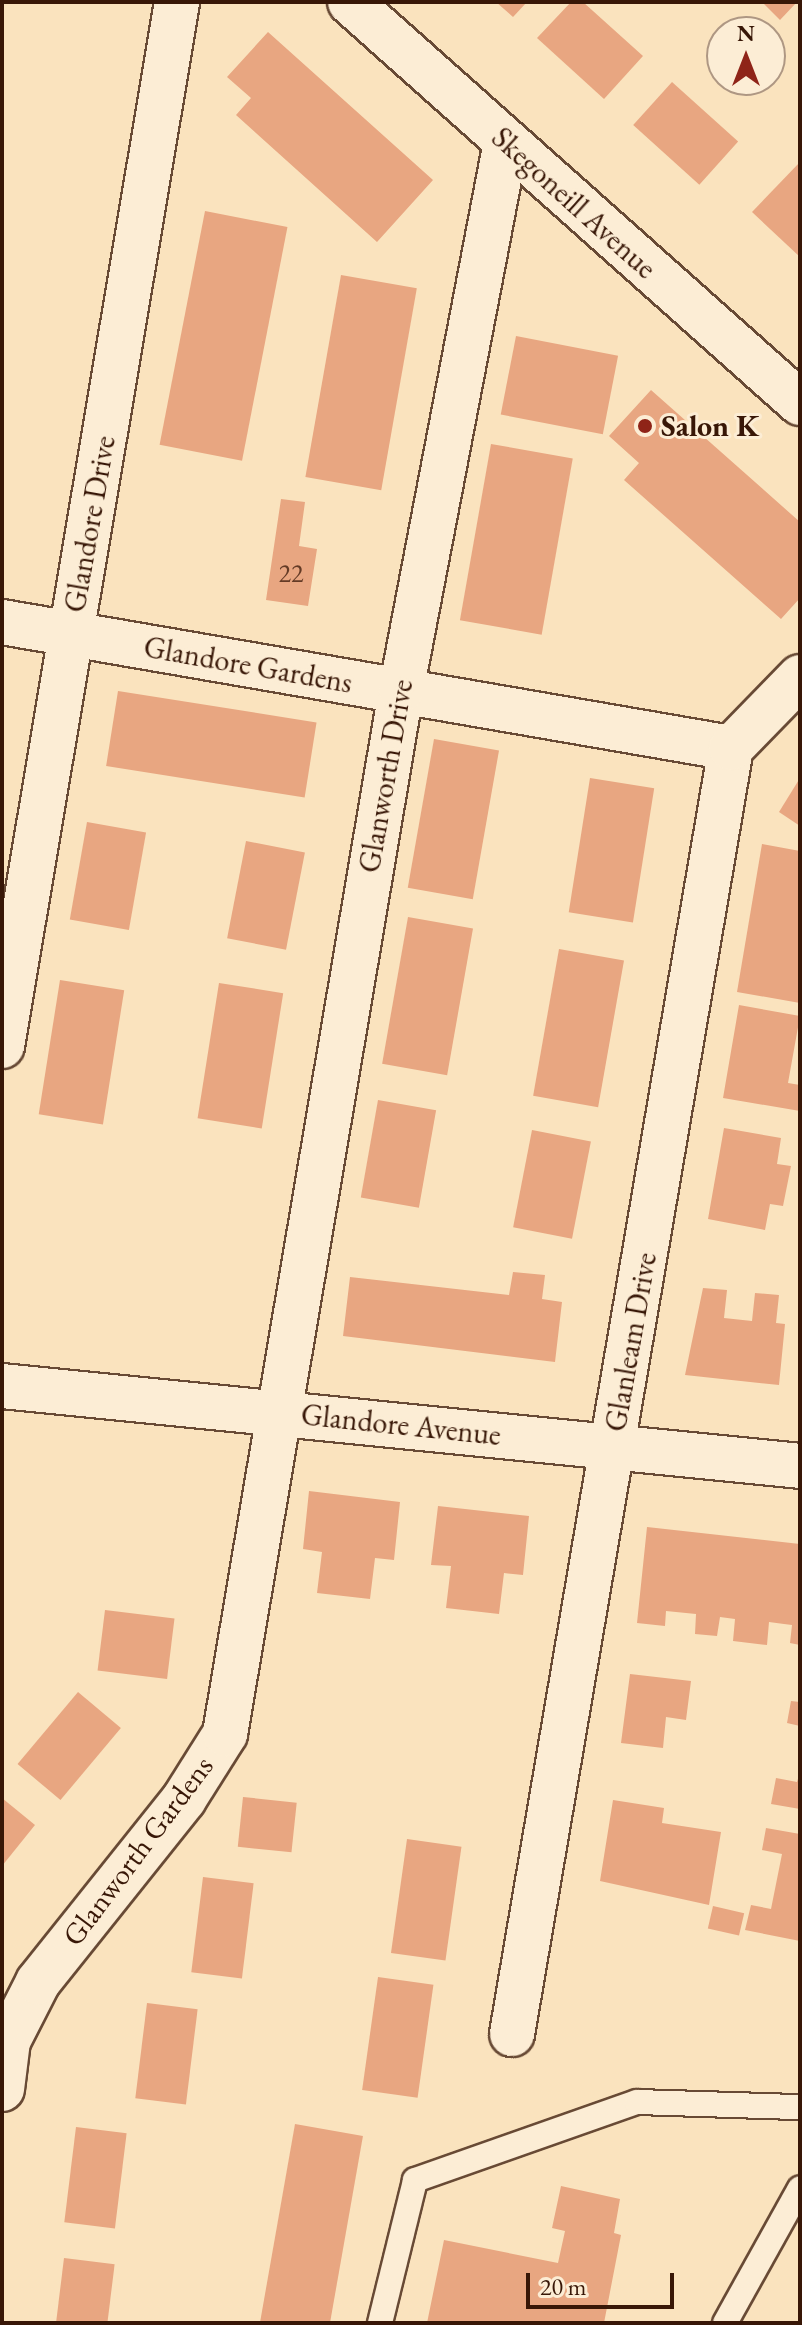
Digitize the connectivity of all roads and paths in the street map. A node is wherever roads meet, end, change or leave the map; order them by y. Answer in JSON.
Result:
{"nodes":[{"id":1,"x":177,"y":2,"type":"edge"},
{"id":2,"x":350,"y":2,"type":"edge"},
{"id":3,"x":506,"y":142,"type":"junction"},
{"id":4,"x":800,"y":403,"type":"edge"},
{"id":5,"x":2,"y":622,"type":"edge"},
{"id":6,"x":71,"y":634,"type":"junction"},
{"id":7,"x":800,"y":677,"type":"edge"},
{"id":8,"x":401,"y":691,"type":"junction"},
{"id":9,"x":731,"y":748,"type":"junction"},
{"id":10,"x":2,"y":1046,"type":"edge"},
{"id":11,"x":2,"y":1386,"type":"edge"},
{"id":12,"x":274,"y":1412,"type":"junction"},
{"id":13,"x":613,"y":1447,"type":"junction"},
{"id":14,"x":800,"y":1466,"type":"edge"},
{"id":15,"x":512,"y":2034,"type":"dead end"},
{"id":16,"x":2,"y":2089,"type":"edge"},
{"id":17,"x":800,"y":2107,"type":"edge"},
{"id":18,"x":800,"y":2188,"type":"edge"},
{"id":19,"x":380,"y":2323,"type":"edge"},
{"id":20,"x":725,"y":2323,"type":"edge"}],
"edges":[{"from":1,"to":6,"type":"street","name":"Glandore Drive"},
{"from":2,"to":3,"type":"street","name":"Skegoneill Avenue"},
{"from":3,"to":4,"type":"street","name":"Skegoneill Avenue"},
{"from":3,"to":8,"type":"street","name":"Glanworth Drive"},
{"from":5,"to":6,"type":"street","name":"Glandore Gardens"},
{"from":6,"to":8,"type":"street","name":"Glandore Gardens"},
{"from":6,"to":10,"type":"street","name":"Glandore Drive"},
{"from":7,"to":9,"type":"street"},
{"from":8,"to":9,"type":"street","name":"Glandore Gardens"},
{"from":8,"to":12,"type":"street","name":"Glanworth Drive"},
{"from":9,"to":13,"type":"street","name":"Glanleam Drive"},
{"from":11,"to":12,"type":"street","name":"Glandore Avenue"},
{"from":12,"to":13,"type":"street","name":"Glandore Avenue"},
{"from":12,"to":16,"type":"street","name":"Glanworth Gardens"},
{"from":13,"to":14,"type":"street","name":"Glandore Avenue"},
{"from":13,"to":15,"type":"street","name":"Glanleam Drive"},
{"from":17,"to":19,"type":"lane"},
{"from":18,"to":20,"type":"lane"}]}
